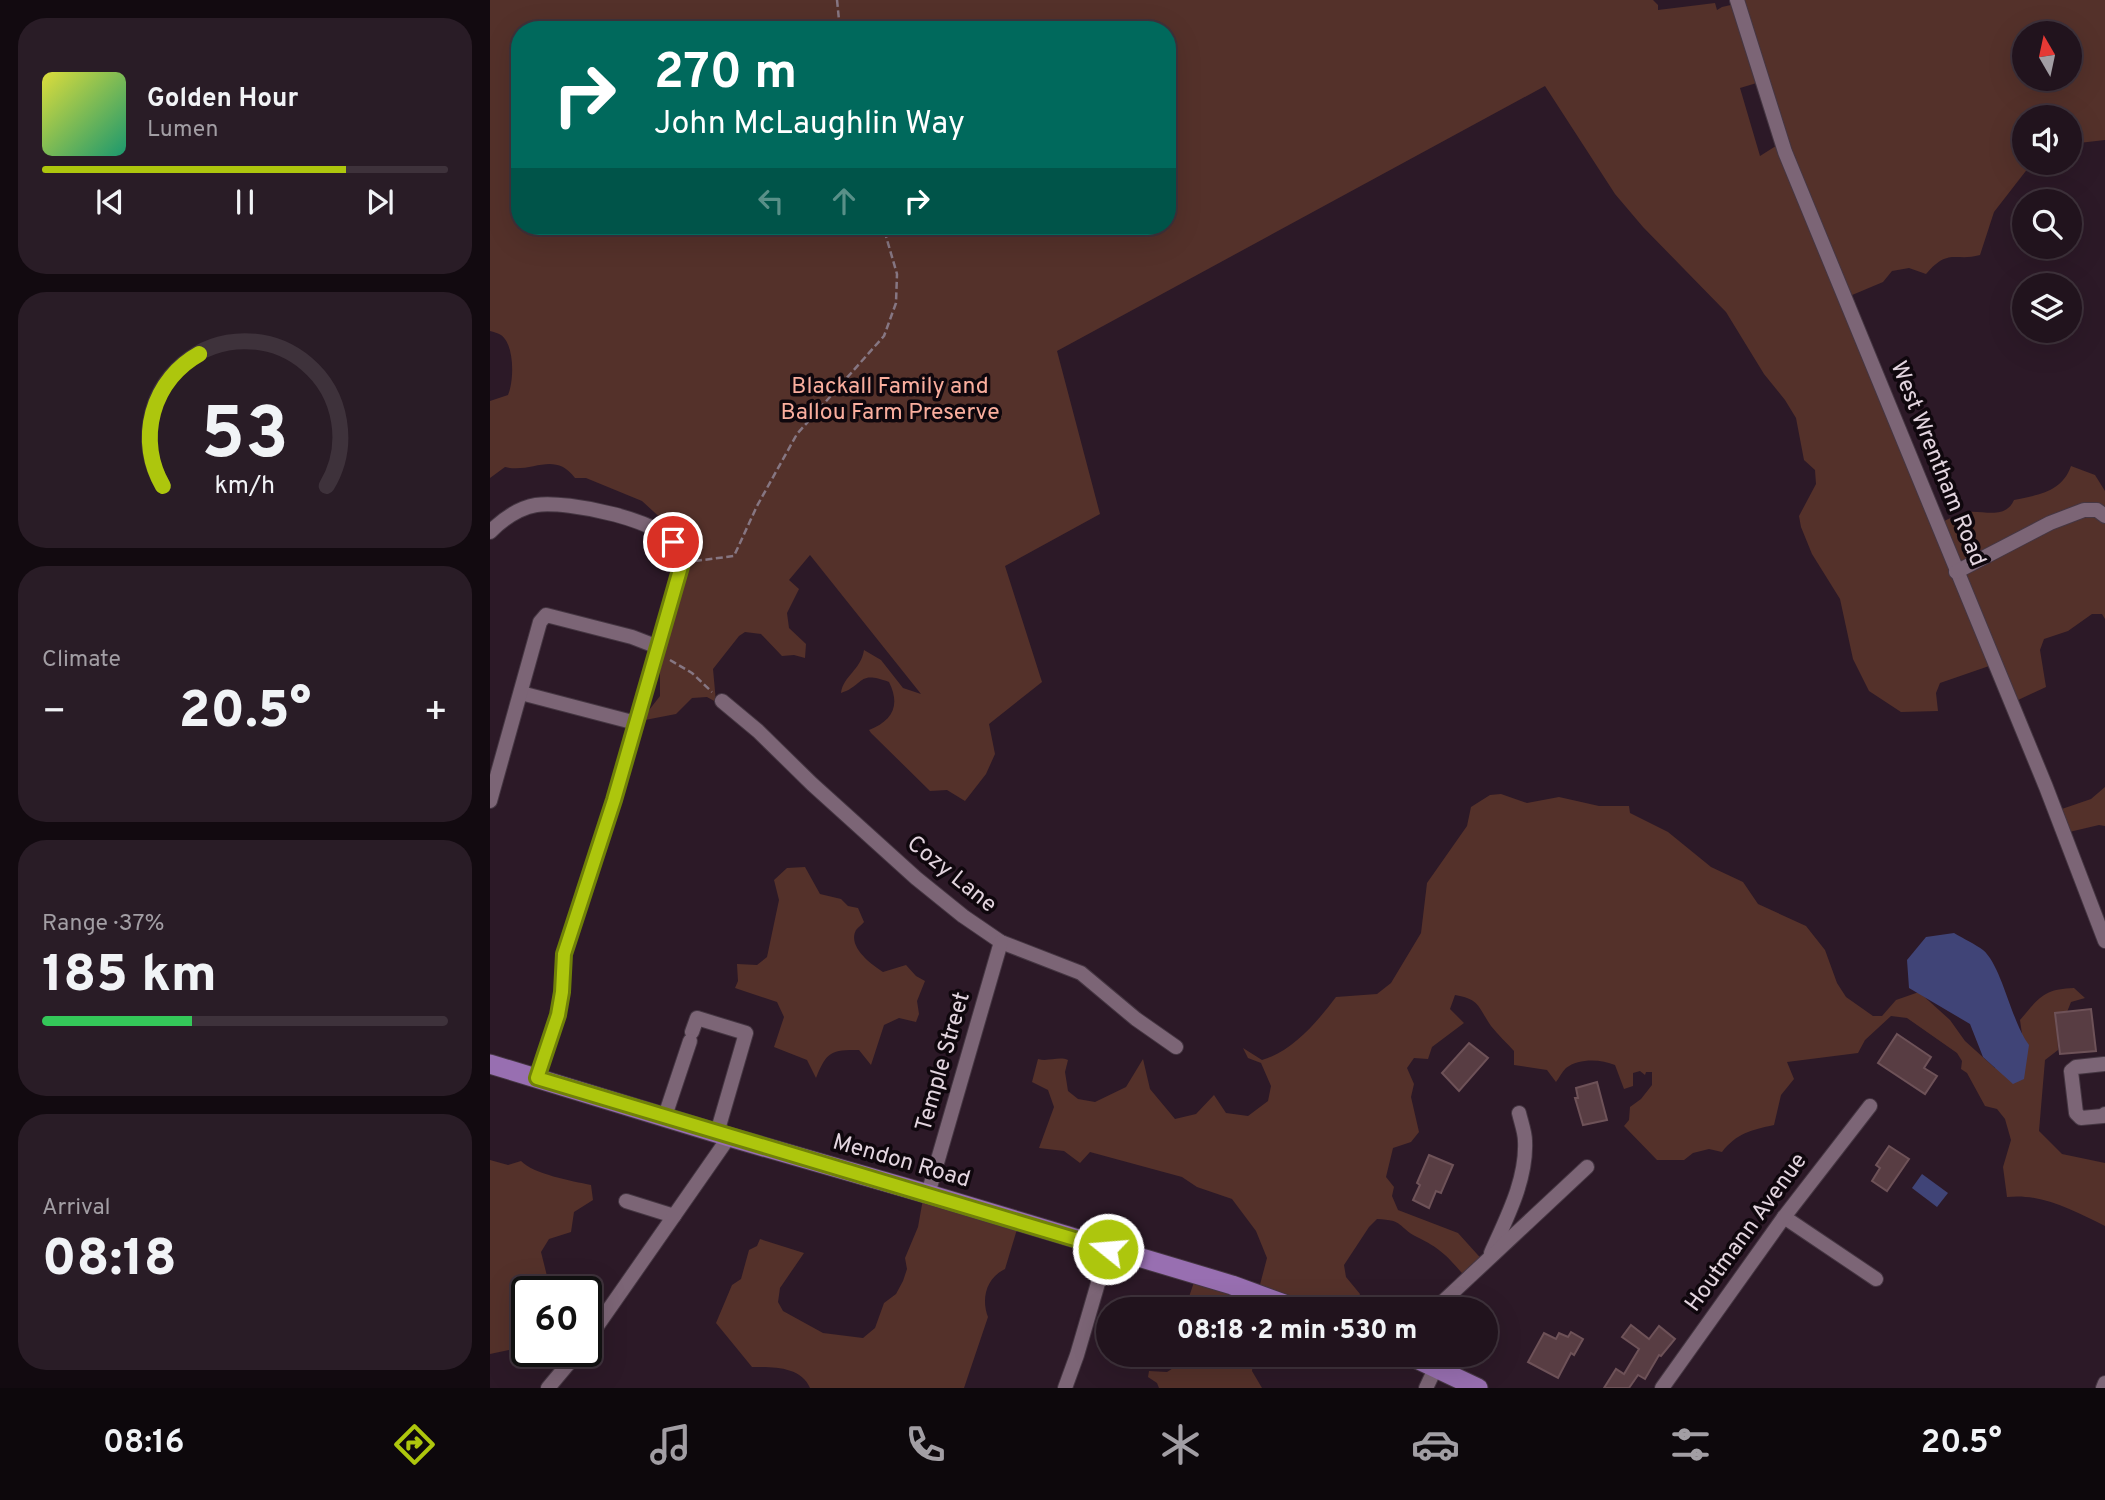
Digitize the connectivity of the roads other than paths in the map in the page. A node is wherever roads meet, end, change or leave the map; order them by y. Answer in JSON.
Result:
{"nodes":[{"id":1,"x":1737,"y":0,"type":"edge"},
{"id":2,"x":2105,"y":516,"type":"edge"},
{"id":3,"x":490,"y":533,"type":"edge"},
{"id":4,"x":1956,"y":572,"type":"junction"},
{"id":5,"x":656,"y":651,"type":"junction"},
{"id":6,"x":521,"y":693,"type":"junction"},
{"id":7,"x":722,"y":701,"type":"road end"},
{"id":8,"x":636,"y":723,"type":"junction"},
{"id":9,"x":490,"y":802,"type":"edge"},
{"id":10,"x":2105,"y":941,"type":"edge"},
{"id":11,"x":1001,"y":942,"type":"junction"},
{"id":12,"x":1176,"y":1047,"type":"dead end"},
{"id":13,"x":490,"y":1064,"type":"edge"},
{"id":14,"x":2105,"y":1068,"type":"edge"},
{"id":15,"x":537,"y":1078,"type":"junction"},
{"id":16,"x":1870,"y":1106,"type":"dead end"},
{"id":17,"x":1519,"y":1113,"type":"dead end"},
{"id":18,"x":2105,"y":1114,"type":"edge"},
{"id":19,"x":665,"y":1116,"type":"junction"},
{"id":20,"x":723,"y":1135,"type":"junction"},
{"id":21,"x":1587,"y":1167,"type":"dead end"},
{"id":22,"x":928,"y":1194,"type":"junction"},
{"id":23,"x":626,"y":1200,"type":"dead end"},
{"id":24,"x":674,"y":1216,"type":"junction"},
{"id":25,"x":1784,"y":1217,"type":"junction"},
{"id":26,"x":1108,"y":1249,"type":"junction"},
{"id":27,"x":1489,"y":1258,"type":"junction"},
{"id":28,"x":1876,"y":1279,"type":"dead end"},
{"id":29,"x":1264,"y":1297,"type":"edge"},
{"id":30,"x":1448,"y":1297,"type":"edge"},
{"id":31,"x":602,"y":1319,"type":"edge"},
{"id":32,"x":566,"y":1367,"type":"edge"},
{"id":33,"x":1432,"y":1367,"type":"edge"},
{"id":34,"x":1436,"y":1369,"type":"junction"},
{"id":35,"x":2105,"y":1383,"type":"edge"},
{"id":36,"x":548,"y":1388,"type":"edge"},
{"id":37,"x":1065,"y":1388,"type":"edge"},
{"id":38,"x":1426,"y":1388,"type":"edge"},
{"id":39,"x":1478,"y":1388,"type":"edge"},
{"id":40,"x":1662,"y":1388,"type":"edge"},
{"id":41,"x":2102,"y":1388,"type":"edge"}],
"edges":[{"from":1,"to":4,"type":"street","name":"West Wrentham Road"},
{"from":2,"to":4,"type":"street"},
{"from":3,"to":5,"type":"street"},
{"from":4,"to":10,"type":"street","name":"West Wrentham Road"},
{"from":5,"to":6,"type":"street"},
{"from":5,"to":8,"type":"street"},
{"from":6,"to":8,"type":"street"},
{"from":6,"to":9,"type":"street"},
{"from":7,"to":11,"type":"street","name":"Cozy Lane"},
{"from":8,"to":15,"type":"street"},
{"from":11,"to":12,"type":"street","name":"Cozy Lane"},
{"from":11,"to":22,"type":"street","name":"Temple Street"},
{"from":13,"to":15,"type":"main road","name":"Mendon Road"},
{"from":14,"to":18,"type":"street"},
{"from":15,"to":19,"type":"main road","name":"Mendon Road"},
{"from":16,"to":25,"type":"street","name":"Houtmann Avenue"},
{"from":17,"to":27,"type":"street"},
{"from":19,"to":20,"type":"main road","name":"Mendon Road"},
{"from":19,"to":20,"type":"street"},
{"from":20,"to":22,"type":"main road","name":"Mendon Road"},
{"from":20,"to":24,"type":"street"},
{"from":21,"to":27,"type":"street"},
{"from":22,"to":26,"type":"main road","name":"Mendon Road"},
{"from":23,"to":24,"type":"street"},
{"from":24,"to":31,"type":"street"},
{"from":25,"to":28,"type":"street"},
{"from":25,"to":40,"type":"street","name":"Houtmann Avenue"},
{"from":26,"to":29,"type":"main road","name":"Mendon Road"},
{"from":26,"to":37,"type":"street"},
{"from":27,"to":30,"type":"street"},
{"from":32,"to":36,"type":"street"},
{"from":33,"to":34,"type":"main road"},
{"from":34,"to":38,"type":"street"},
{"from":34,"to":39,"type":"main road"},
{"from":35,"to":41,"type":"street"}]}
